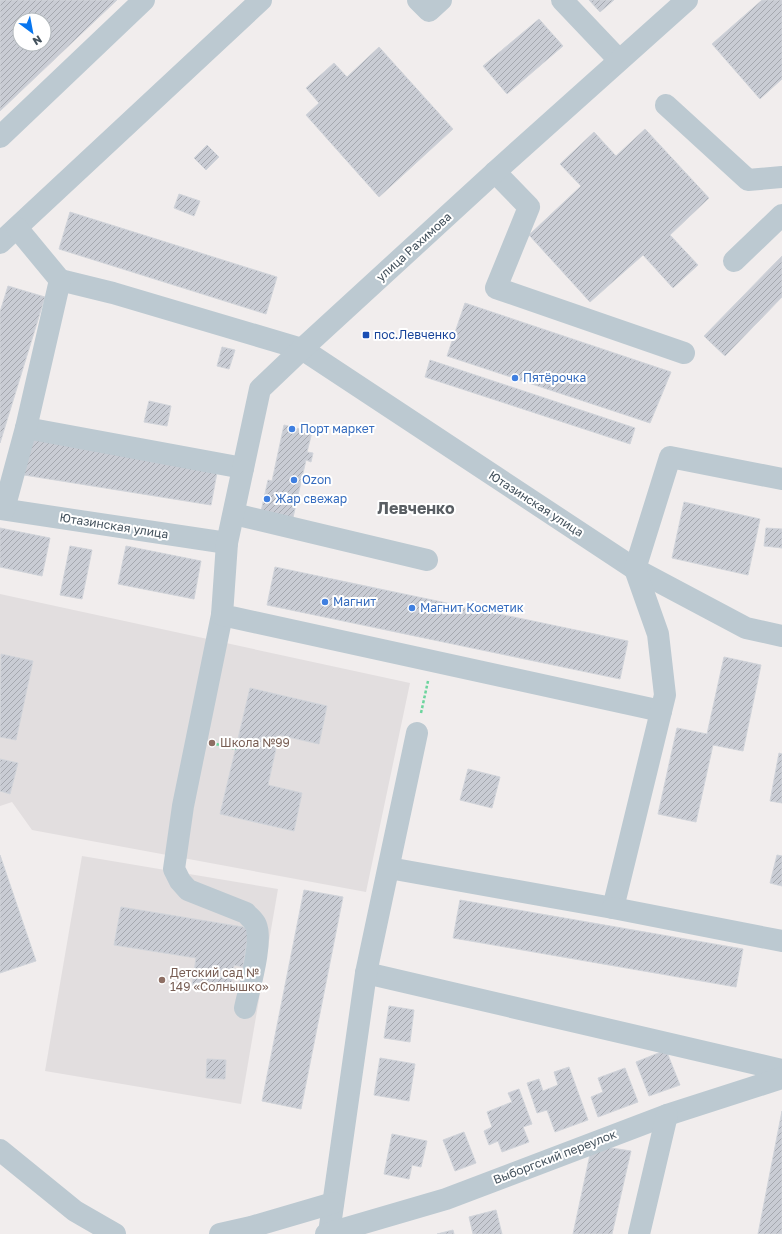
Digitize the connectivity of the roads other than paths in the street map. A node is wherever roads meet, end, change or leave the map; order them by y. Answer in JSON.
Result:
{"nodes":[{"id":1,"x":144,"y":0,"type":"edge"},
{"id":2,"x":261,"y":0,"type":"edge"},
{"id":3,"x":418,"y":0,"type":"edge"},
{"id":4,"x":441,"y":0,"type":"edge"},
{"id":5,"x":562,"y":0,"type":"edge"},
{"id":6,"x":687,"y":0,"type":"edge"},
{"id":7,"x":619,"y":60,"type":"junction"},
{"id":8,"x":666,"y":105,"type":"dead end"},
{"id":9,"x":0,"y":137,"type":"edge"},
{"id":10,"x":496,"y":172,"type":"junction"},
{"id":11,"x":782,"y":177,"type":"edge"},
{"id":12,"x":782,"y":215,"type":"edge"},
{"id":13,"x":17,"y":228,"type":"junction"},
{"id":14,"x":0,"y":243,"type":"edge"},
{"id":15,"x":734,"y":261,"type":"dead end"},
{"id":16,"x":60,"y":280,"type":"junction"},
{"id":17,"x":302,"y":349,"type":"junction"},
{"id":18,"x":684,"y":352,"type":"dead end"},
{"id":19,"x":26,"y":428,"type":"junction"},
{"id":20,"x":243,"y":468,"type":"junction"},
{"id":21,"x":782,"y":480,"type":"edge"},
{"id":22,"x":2,"y":509,"type":"edge"},
{"id":23,"x":234,"y":514,"type":"junction"},
{"id":24,"x":227,"y":543,"type":"junction"},
{"id":25,"x":427,"y":560,"type":"dead end"},
{"id":26,"x":635,"y":569,"type":"junction"},
{"id":27,"x":222,"y":615,"type":"junction"},
{"id":28,"x":782,"y":636,"type":"edge"},
{"id":29,"x":661,"y":712,"type":"junction"},
{"id":30,"x":417,"y":734,"type":"road end"},
{"id":31,"x":389,"y":868,"type":"junction"},
{"id":32,"x":381,"y":906,"type":"junction"},
{"id":33,"x":613,"y":908,"type":"junction"},
{"id":34,"x":782,"y":941,"type":"edge"},
{"id":35,"x":366,"y":973,"type":"junction"},
{"id":36,"x":245,"y":1008,"type":"dead end"},
{"id":37,"x":782,"y":1070,"type":"edge"},
{"id":38,"x":782,"y":1078,"type":"edge"},
{"id":39,"x":667,"y":1115,"type":"junction"},
{"id":40,"x":0,"y":1150,"type":"edge"},
{"id":41,"x":338,"y":1171,"type":"junction"},
{"id":42,"x":333,"y":1203,"type":"junction"},
{"id":43,"x":328,"y":1233,"type":"edge"},
{"id":44,"x":115,"y":1234,"type":"edge"},
{"id":45,"x":220,"y":1234,"type":"edge"},
{"id":46,"x":639,"y":1234,"type":"edge"}],
"edges":[{"from":1,"to":9,"type":"street"},
{"from":2,"to":13,"type":"street"},
{"from":3,"to":4,"type":"street"},
{"from":5,"to":7,"type":"street"},
{"from":6,"to":7,"type":"street","name":"улица Рахимова"},
{"from":7,"to":10,"type":"street","name":"улица Рахимова"},
{"from":8,"to":11,"type":"street"},
{"from":10,"to":17,"type":"street","name":"улица Рахимова"},
{"from":10,"to":18,"type":"street"},
{"from":12,"to":15,"type":"street"},
{"from":13,"to":14,"type":"street"},
{"from":13,"to":16,"type":"street"},
{"from":16,"to":17,"type":"street","name":"Ютазинская улица"},
{"from":16,"to":19,"type":"street"},
{"from":17,"to":20,"type":"street","name":"улица Рахимова"},
{"from":17,"to":26,"type":"street","name":"Ютазинская улица"},
{"from":19,"to":20,"type":"street"},
{"from":19,"to":22,"type":"street"},
{"from":20,"to":23,"type":"street","name":"улица Рахимова"},
{"from":21,"to":26,"type":"street"},
{"from":22,"to":24,"type":"street","name":"Ютазинская улица"},
{"from":23,"to":24,"type":"street","name":"улица Рахимова"},
{"from":23,"to":25,"type":"street"},
{"from":24,"to":27,"type":"street","name":"улица Рахимова"},
{"from":26,"to":28,"type":"street","name":"Ютазинская улица"},
{"from":26,"to":29,"type":"street"},
{"from":27,"to":29,"type":"street"},
{"from":27,"to":36,"type":"street","name":"улица Рахимова"},
{"from":29,"to":33,"type":"street"},
{"from":30,"to":31,"type":"street"},
{"from":31,"to":32,"type":"street"},
{"from":31,"to":33,"type":"street"},
{"from":32,"to":35,"type":"street"},
{"from":32,"to":41,"type":"street"},
{"from":33,"to":34,"type":"street"},
{"from":35,"to":37,"type":"street"},
{"from":35,"to":41,"type":"street"},
{"from":38,"to":39,"type":"street","name":"Выборгский переулок"},
{"from":39,"to":43,"type":"street","name":"Выборгский переулок"},
{"from":39,"to":46,"type":"street"},
{"from":40,"to":44,"type":"street"},
{"from":41,"to":42,"type":"street"},
{"from":42,"to":43,"type":"street"},
{"from":42,"to":45,"type":"street"}]}
